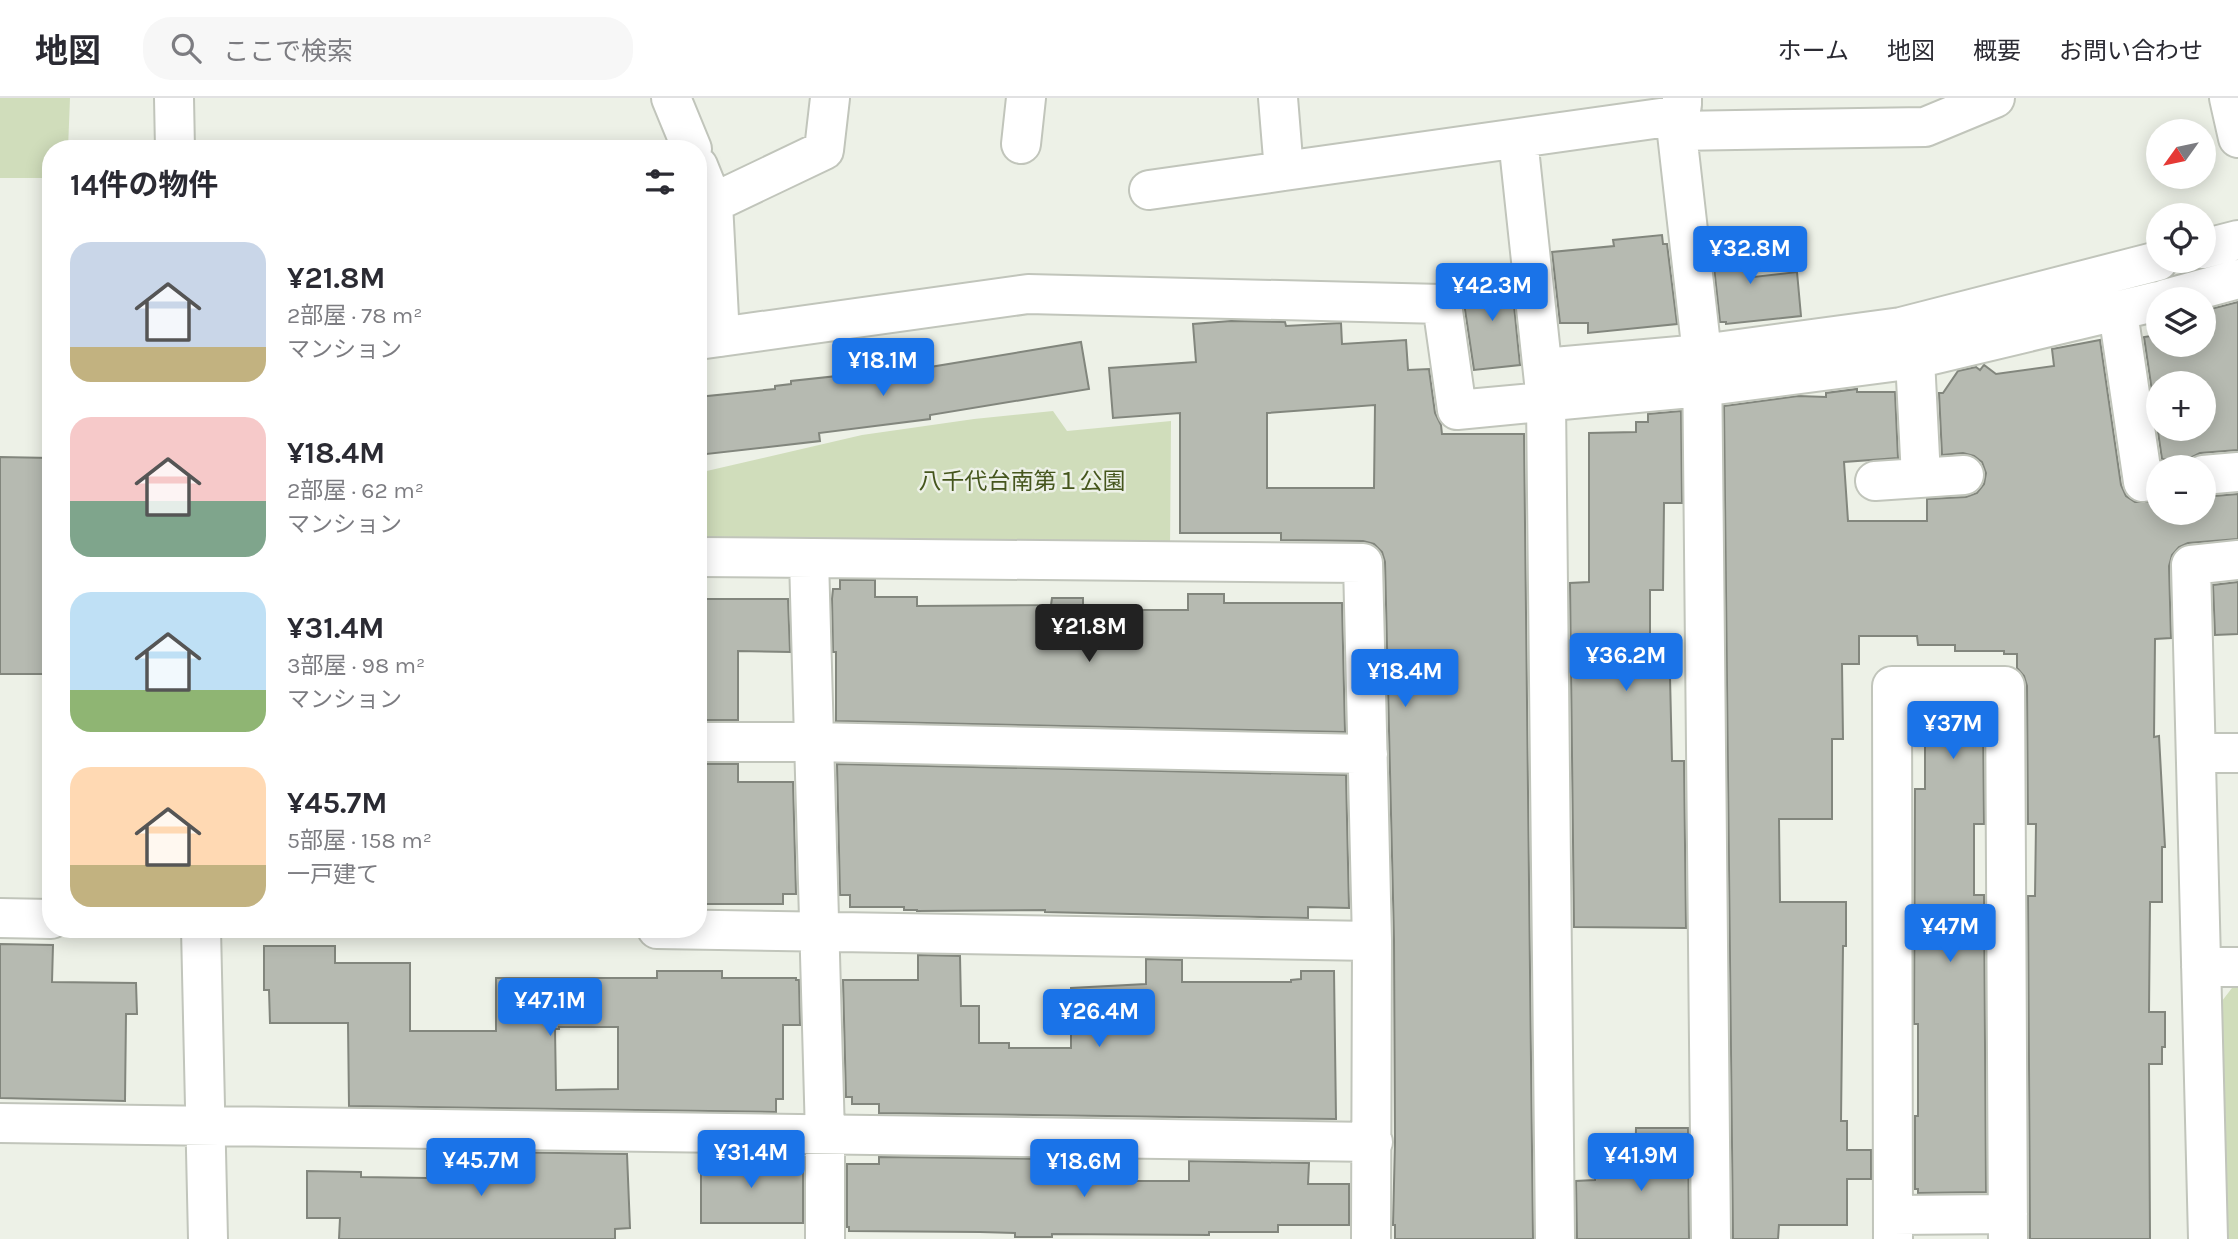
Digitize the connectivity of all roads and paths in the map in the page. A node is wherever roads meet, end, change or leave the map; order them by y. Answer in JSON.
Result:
{"nodes":[{"id":1,"x":174,"y":98,"type":"edge"},
{"id":2,"x":671,"y":98,"type":"edge"},
{"id":3,"x":830,"y":98,"type":"edge"},
{"id":4,"x":1026,"y":98,"type":"edge"},
{"id":5,"x":1278,"y":98,"type":"edge"},
{"id":6,"x":1994,"y":98,"type":"edge"},
{"id":7,"x":2229,"y":98,"type":"edge"},
{"id":8,"x":1678,"y":115,"type":"edge"},
{"id":9,"x":2238,"y":138,"type":"edge"},
{"id":10,"x":1518,"y":139,"type":"junction"},
{"id":11,"x":175,"y":140,"type":"edge"},
{"id":12,"x":688,"y":140,"type":"edge"},
{"id":13,"x":1021,"y":144,"type":"dead end"},
{"id":14,"x":1284,"y":172,"type":"junction"},
{"id":15,"x":707,"y":188,"type":"edge"},
{"id":16,"x":1149,"y":190,"type":"dead end"},
{"id":17,"x":713,"y":203,"type":"junction"},
{"id":18,"x":2238,"y":240,"type":"edge"},
{"id":19,"x":2216,"y":246,"type":"edge"},
{"id":20,"x":2146,"y":264,"type":"edge"},
{"id":21,"x":2238,"y":279,"type":"edge"},
{"id":22,"x":2209,"y":287,"type":"edge"},
{"id":23,"x":2146,"y":304,"type":"edge"},
{"id":24,"x":2118,"y":312,"type":"junction"},
{"id":25,"x":709,"y":339,"type":"edge"},
{"id":26,"x":1916,"y":359,"type":"junction"},
{"id":27,"x":1702,"y":370,"type":"junction"},
{"id":28,"x":1545,"y":385,"type":"junction"},
{"id":29,"x":2238,"y":472,"type":"edge"},
{"id":30,"x":2216,"y":474,"type":"edge"},
{"id":31,"x":1964,"y":475,"type":"dead end"},
{"id":32,"x":1920,"y":477,"type":"junction"},
{"id":33,"x":1875,"y":481,"type":"dead end"},
{"id":34,"x":2146,"y":482,"type":"edge"},
{"id":35,"x":707,"y":557,"type":"edge"},
{"id":36,"x":809,"y":559,"type":"junction"},
{"id":37,"x":2238,"y":560,"type":"edge"},
{"id":38,"x":707,"y":742,"type":"edge"},
{"id":39,"x":813,"y":742,"type":"junction"},
{"id":40,"x":2196,"y":752,"type":"junction"},
{"id":41,"x":2238,"y":753,"type":"edge"},
{"id":42,"x":1368,"y":754,"type":"junction"},
{"id":43,"x":0,"y":918,"type":"edge"},
{"id":44,"x":42,"y":919,"type":"edge"},
{"id":45,"x":707,"y":930,"type":"edge"},
{"id":46,"x":818,"y":933,"type":"junction"},
{"id":47,"x":201,"y":938,"type":"edge"},
{"id":48,"x":1372,"y":941,"type":"junction"},
{"id":49,"x":2220,"y":967,"type":"edge"},
{"id":50,"x":0,"y":1123,"type":"edge"},
{"id":51,"x":205,"y":1127,"type":"junction"},
{"id":52,"x":825,"y":1135,"type":"junction"},
{"id":53,"x":1373,"y":1142,"type":"junction"},
{"id":54,"x":1893,"y":1227,"type":"edge"},
{"id":55,"x":2008,"y":1227,"type":"edge"},
{"id":56,"x":208,"y":1239,"type":"edge"},
{"id":57,"x":825,"y":1239,"type":"edge"},
{"id":58,"x":1371,"y":1239,"type":"edge"},
{"id":59,"x":1555,"y":1239,"type":"edge"},
{"id":60,"x":1711,"y":1239,"type":"edge"},
{"id":61,"x":2208,"y":1239,"type":"edge"}],
"edges":[{"from":1,"to":11,"type":"street"},
{"from":2,"to":12,"type":"street"},
{"from":3,"to":17,"type":"street"},
{"from":4,"to":13,"type":"street"},
{"from":5,"to":14,"type":"street"},
{"from":6,"to":8,"type":"street"},
{"from":7,"to":9,"type":"street"},
{"from":8,"to":10,"type":"street"},
{"from":8,"to":27,"type":"street"},
{"from":10,"to":14,"type":"street"},
{"from":10,"to":28,"type":"street"},
{"from":14,"to":16,"type":"street"},
{"from":15,"to":17,"type":"street"},
{"from":17,"to":25,"type":"street"},
{"from":18,"to":19,"type":"street"},
{"from":20,"to":27,"type":"street"},
{"from":21,"to":22,"type":"street"},
{"from":23,"to":24,"type":"street"},
{"from":24,"to":26,"type":"street"},
{"from":24,"to":34,"type":"street"},
{"from":25,"to":28,"type":"street"},
{"from":26,"to":27,"type":"street"},
{"from":26,"to":32,"type":"street"},
{"from":27,"to":28,"type":"street"},
{"from":27,"to":60,"type":"street"},
{"from":28,"to":59,"type":"street"},
{"from":29,"to":30,"type":"street"},
{"from":31,"to":32,"type":"street"},
{"from":32,"to":33,"type":"street"},
{"from":35,"to":36,"type":"street"},
{"from":36,"to":39,"type":"street"},
{"from":36,"to":42,"type":"street"},
{"from":37,"to":40,"type":"street"},
{"from":38,"to":39,"type":"street"},
{"from":39,"to":42,"type":"street"},
{"from":39,"to":46,"type":"street"},
{"from":40,"to":41,"type":"street"},
{"from":40,"to":49,"type":"street"},
{"from":42,"to":48,"type":"street"},
{"from":43,"to":44,"type":"street"},
{"from":45,"to":46,"type":"street"},
{"from":46,"to":48,"type":"street"},
{"from":46,"to":52,"type":"street"},
{"from":47,"to":51,"type":"street"},
{"from":48,"to":53,"type":"street"},
{"from":49,"to":61,"type":"street"},
{"from":50,"to":51,"type":"street"},
{"from":51,"to":52,"type":"street"},
{"from":51,"to":56,"type":"street"},
{"from":52,"to":53,"type":"street"},
{"from":52,"to":57,"type":"street"},
{"from":53,"to":58,"type":"street"},
{"from":54,"to":55,"type":"street"},
{"from":54,"to":55,"type":"street"}]}
